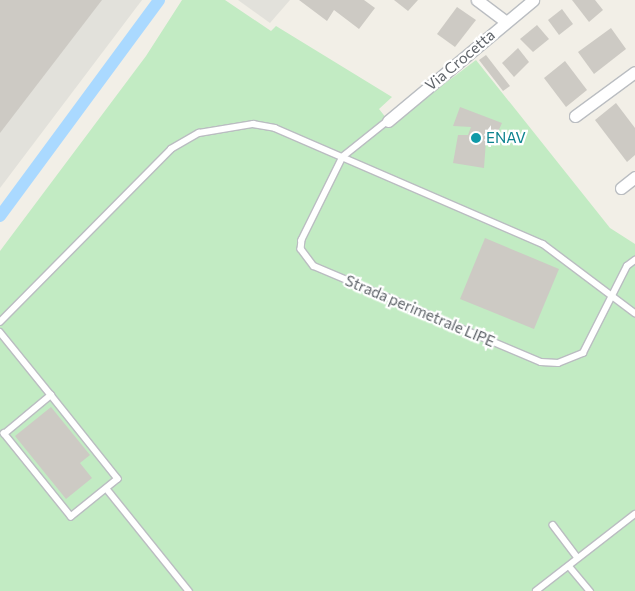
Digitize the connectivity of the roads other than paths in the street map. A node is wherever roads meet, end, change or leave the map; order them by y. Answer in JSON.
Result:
{"nodes":[{"id":1,"x":477,"y":0,"type":"edge"},
{"id":2,"x":533,"y":0,"type":"edge"},
{"id":3,"x":506,"y":22,"type":"junction"},
{"id":4,"x":635,"y":72,"type":"edge"},
{"id":5,"x":575,"y":116,"type":"dead end"},
{"id":6,"x":388,"y":121,"type":"joint"},
{"id":7,"x":343,"y":157,"type":"junction"},
{"id":8,"x":635,"y":177,"type":"edge"},
{"id":9,"x":621,"y":188,"type":"dead end"},
{"id":10,"x":635,"y":260,"type":"edge"},
{"id":11,"x":612,"y":297,"type":"junction"},
{"id":12,"x":635,"y":313,"type":"edge"},
{"id":13,"x":0,"y":322,"type":"edge"},
{"id":14,"x":0,"y":332,"type":"edge"},
{"id":15,"x":51,"y":395,"type":"junction"},
{"id":16,"x":107,"y":488,"type":"junction"},
{"id":17,"x":635,"y":514,"type":"edge"},
{"id":18,"x":553,"y":525,"type":"dead end"},
{"id":19,"x":578,"y":558,"type":"junction"},
{"id":20,"x":569,"y":566,"type":"junction"},
{"id":21,"x":189,"y":591,"type":"edge"},
{"id":22,"x":536,"y":591,"type":"edge"},
{"id":23,"x":590,"y":591,"type":"edge"}],
"edges":[{"from":1,"to":3,"type":"street"},
{"from":2,"to":3,"type":"street","name":"Via Crocetta"},
{"from":3,"to":6,"type":"street","name":"Via Crocetta"},
{"from":4,"to":5,"type":"street"},
{"from":6,"to":7,"type":"lane","name":"Strada perimetrale LIPE"},
{"from":7,"to":11,"type":"lane"},
{"from":7,"to":11,"type":"lane","name":"Strada perimetrale LIPE"},
{"from":7,"to":13,"type":"lane"},
{"from":8,"to":9,"type":"street"},
{"from":10,"to":11,"type":"lane","name":"Strada perimetrale LIPE"},
{"from":11,"to":12,"type":"lane"},
{"from":14,"to":15,"type":"lane"},
{"from":15,"to":16,"type":"lane"},
{"from":15,"to":16,"type":"lane"},
{"from":16,"to":21,"type":"lane"},
{"from":17,"to":19,"type":"lane"},
{"from":18,"to":19,"type":"lane"},
{"from":19,"to":20,"type":"lane"},
{"from":20,"to":22,"type":"lane"},
{"from":20,"to":23,"type":"lane"}]}
